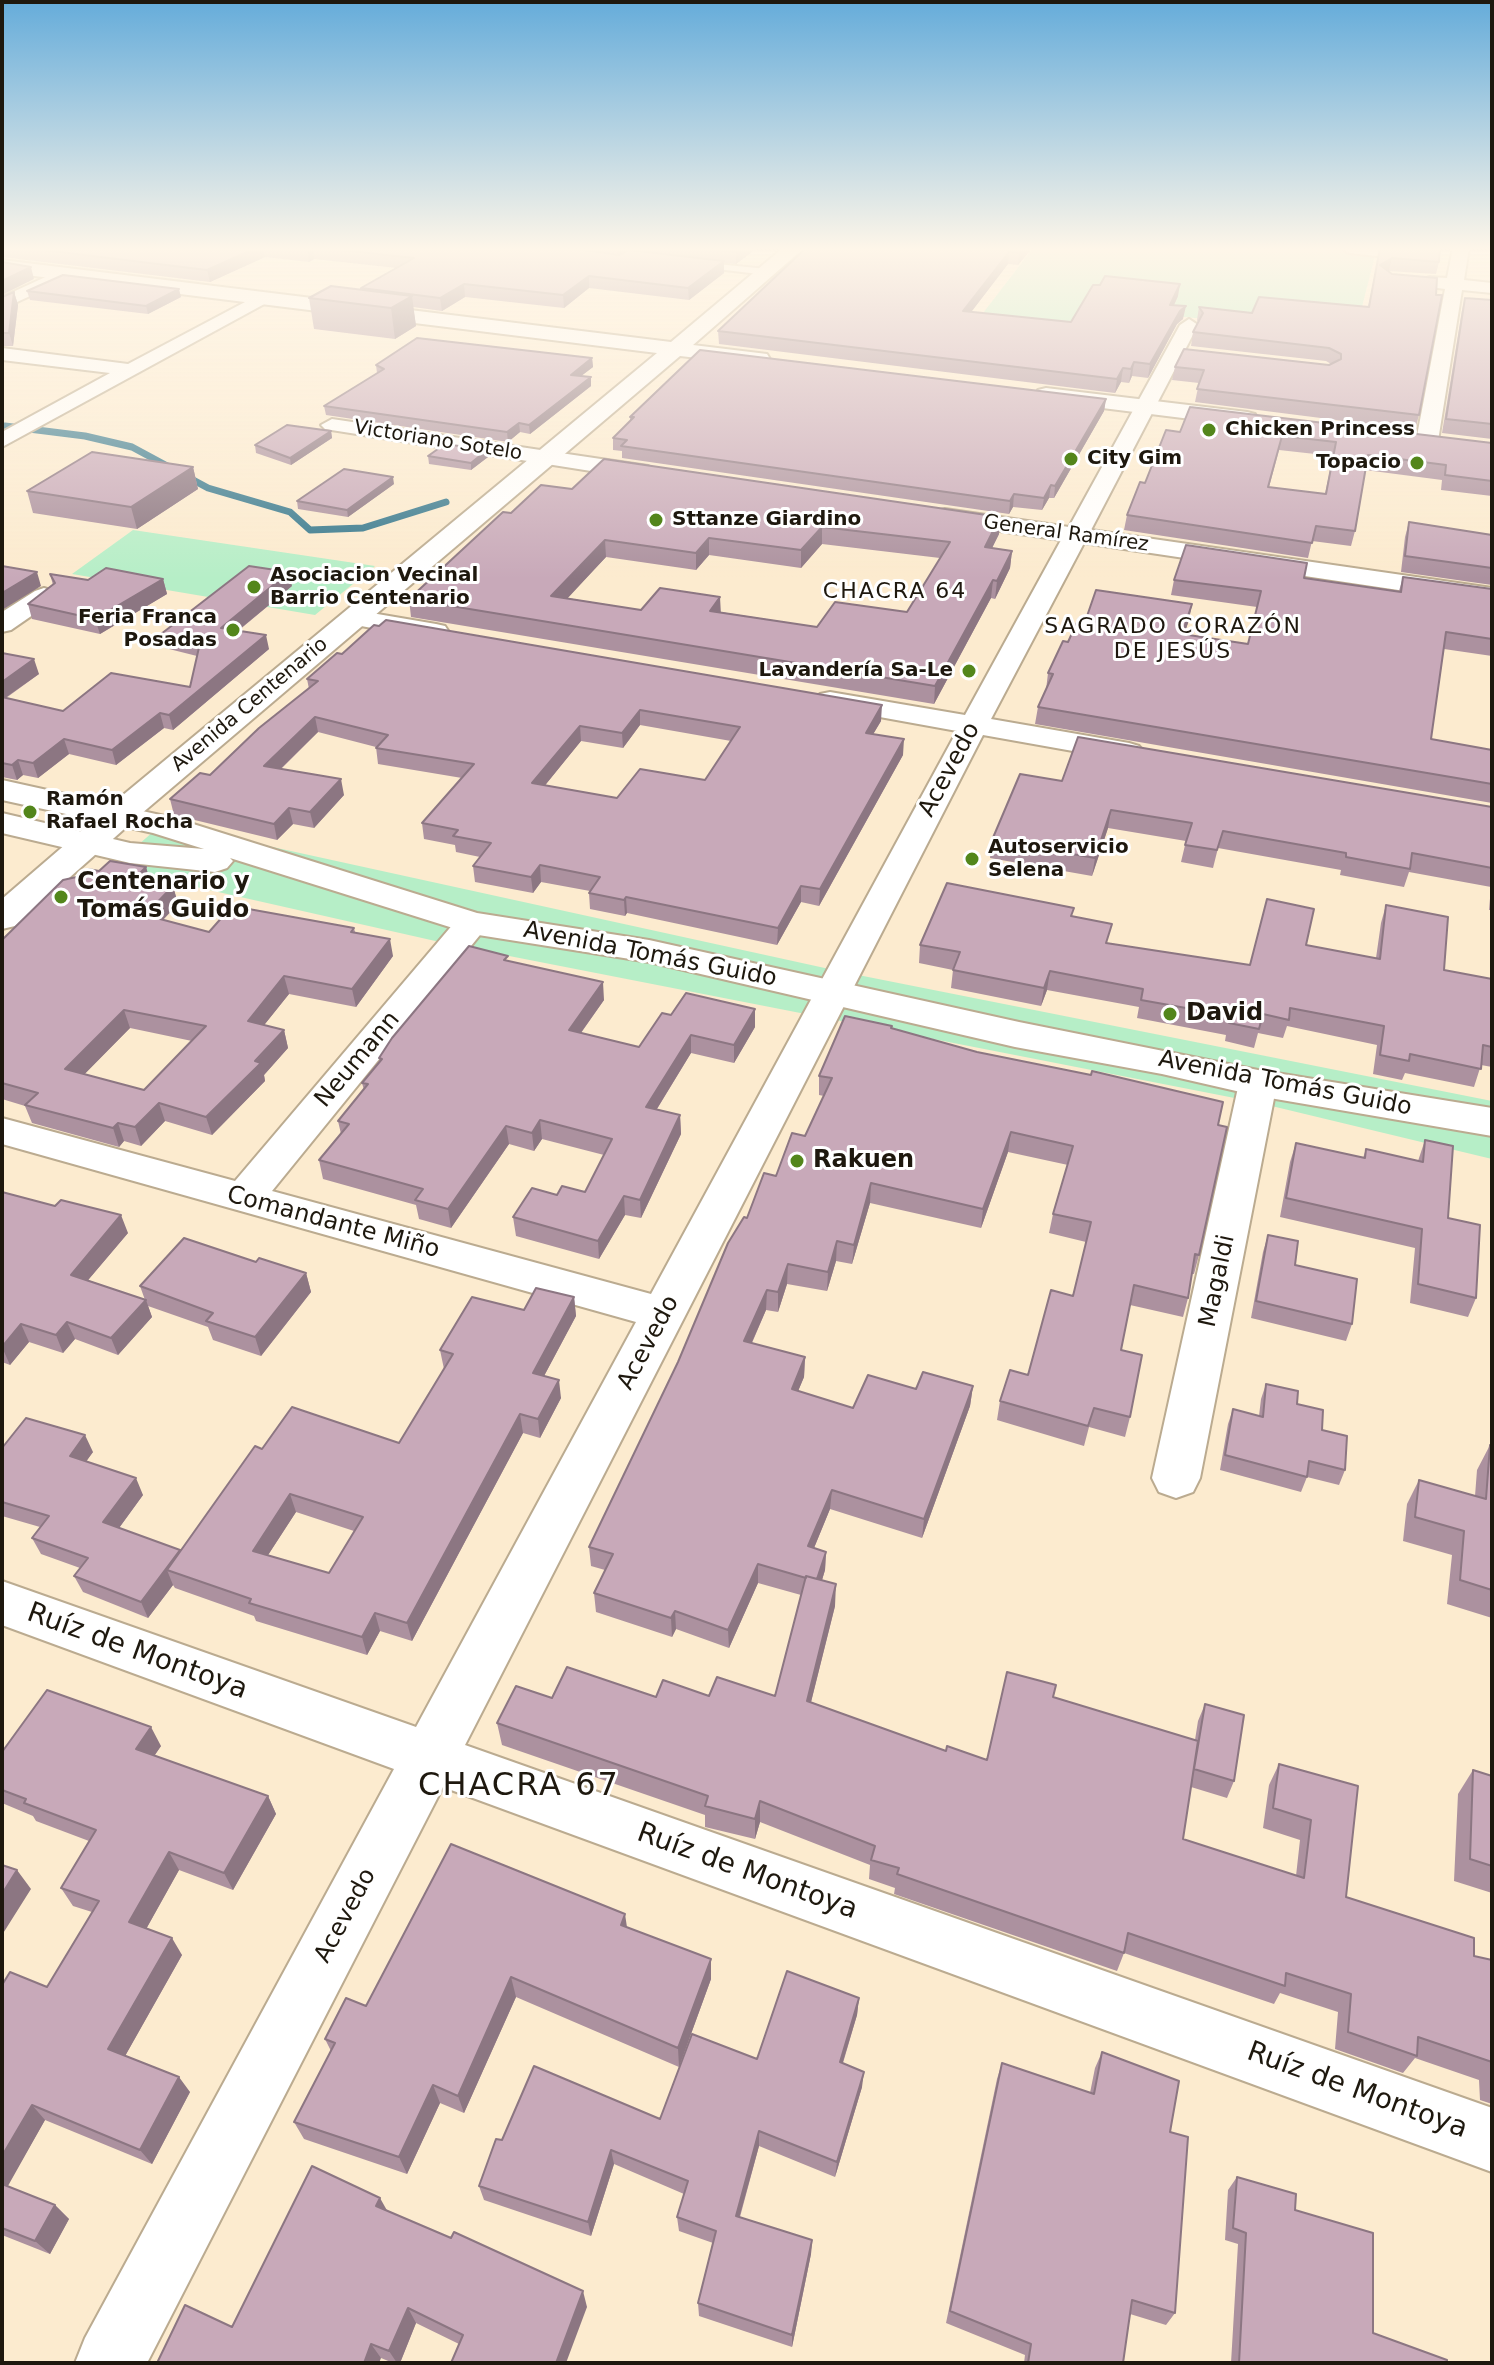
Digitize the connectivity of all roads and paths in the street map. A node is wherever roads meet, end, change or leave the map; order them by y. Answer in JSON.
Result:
{"nodes":[{"id":1,"x":37,"y":358,"type":"edge"},
{"id":2,"x":151,"y":358,"type":"edge"},
{"id":3,"x":665,"y":358,"type":"edge"},
{"id":4,"x":748,"y":358,"type":"edge"},
{"id":5,"x":1180,"y":358,"type":"edge"},
{"id":6,"x":1438,"y":358,"type":"edge"},
{"id":7,"x":776,"y":362,"type":"edge"},
{"id":8,"x":130,"y":370,"type":"junction"},
{"id":9,"x":1022,"y":392,"type":"edge"},
{"id":10,"x":1145,"y":407,"type":"junction"},
{"id":11,"x":1270,"y":422,"type":"edge"},
{"id":12,"x":332,"y":425,"type":"dead end"},
{"id":13,"x":5,"y":439,"type":"edge"},
{"id":14,"x":1419,"y":440,"type":"joint"},
{"id":15,"x":1453,"y":445,"type":"edge"},
{"id":16,"x":545,"y":458,"type":"junction"},
{"id":17,"x":670,"y":476,"type":"edge"},
{"id":18,"x":920,"y":512,"type":"edge"},
{"id":19,"x":1076,"y":535,"type":"junction"},
{"id":20,"x":44,"y":596,"type":"edge"},
{"id":21,"x":1492,"y":596,"type":"edge"},
{"id":22,"x":354,"y":618,"type":"junction"},
{"id":23,"x":2,"y":624,"type":"edge"},
{"id":24,"x":463,"y":637,"type":"edge"},
{"id":25,"x":803,"y":696,"type":"edge"},
{"id":26,"x":974,"y":725,"type":"junction"},
{"id":27,"x":1162,"y":758,"type":"edge"},
{"id":28,"x":2,"y":790,"type":"edge"},
{"id":29,"x":119,"y":815,"type":"junction"},
{"id":30,"x":2,"y":823,"type":"edge"},
{"id":31,"x":91,"y":843,"type":"junction"},
{"id":32,"x":305,"y":870,"type":"junction"},
{"id":33,"x":7,"y":909,"type":"edge"},
{"id":34,"x":472,"y":923,"type":"junction"},
{"id":35,"x":833,"y":991,"type":"junction"},
{"id":36,"x":1258,"y":1083,"type":"junction"},
{"id":37,"x":1492,"y":1122,"type":"edge"},
{"id":38,"x":2,"y":1131,"type":"edge"},
{"id":39,"x":244,"y":1198,"type":"junction"},
{"id":40,"x":665,"y":1314,"type":"junction"},
{"id":41,"x":1176,"y":1478,"type":"dead end"},
{"id":42,"x":2,"y":1603,"type":"edge"},
{"id":43,"x":430,"y":1757,"type":"junction"},
{"id":44,"x":1492,"y":2140,"type":"edge"},
{"id":45,"x":110,"y":2363,"type":"edge"}],
"edges":[{"from":1,"to":8,"type":"street"},
{"from":2,"to":8,"type":"street"},
{"from":3,"to":16,"type":"main road","name":"Avenida Centenario"},
{"from":4,"to":7,"type":"main road"},
{"from":5,"to":10,"type":"street","name":"Acevedo"},
{"from":6,"to":14,"type":"street"},
{"from":8,"to":13,"type":"street"},
{"from":9,"to":10,"type":"main road"},
{"from":10,"to":11,"type":"main road"},
{"from":10,"to":19,"type":"street","name":"Acevedo"},
{"from":12,"to":16,"type":"street","name":"Victoriano Sotelo"},
{"from":14,"to":15,"type":"main road"},
{"from":16,"to":17,"type":"street"},
{"from":16,"to":22,"type":"main road","name":"Avenida Centenario"},
{"from":18,"to":19,"type":"street","name":"General Ramírez"},
{"from":19,"to":21,"type":"street","name":"General Ramírez"},
{"from":19,"to":26,"type":"street","name":"Acevedo"},
{"from":20,"to":23,"type":"street"},
{"from":22,"to":24,"type":"street"},
{"from":22,"to":29,"type":"main road","name":"Avenida Centenario"},
{"from":25,"to":26,"type":"street"},
{"from":26,"to":27,"type":"street"},
{"from":26,"to":35,"type":"street","name":"Acevedo"},
{"from":28,"to":29,"type":"main road","name":"Avenida Tomás Guido"},
{"from":29,"to":31,"type":"main road","name":"Avenida Centenario"},
{"from":29,"to":32,"type":"main road","name":"Avenida Tomás Guido"},
{"from":30,"to":31,"type":"main road","name":"Avenida Tomás Guido"},
{"from":31,"to":32,"type":"main road","name":"Avenida Tomás Guido"},
{"from":31,"to":33,"type":"main road","name":"Avenida Centenario"},
{"from":32,"to":34,"type":"main road","name":"Avenida Tomás Guido"},
{"from":34,"to":35,"type":"main road","name":"Avenida Tomás Guido"},
{"from":34,"to":39,"type":"street","name":"Neumann"},
{"from":35,"to":36,"type":"main road","name":"Avenida Tomás Guido"},
{"from":35,"to":40,"type":"street","name":"Acevedo"},
{"from":36,"to":37,"type":"main road","name":"Avenida Tomás Guido"},
{"from":36,"to":41,"type":"street","name":"Magaldi"},
{"from":38,"to":39,"type":"street","name":"Comandante Miño"},
{"from":39,"to":40,"type":"street","name":"Comandante Miño"},
{"from":40,"to":43,"type":"street","name":"Acevedo"},
{"from":42,"to":43,"type":"street","name":"Ruíz de Montoya"},
{"from":43,"to":44,"type":"street","name":"Ruíz de Montoya"},
{"from":43,"to":45,"type":"street","name":"Acevedo"}]}
